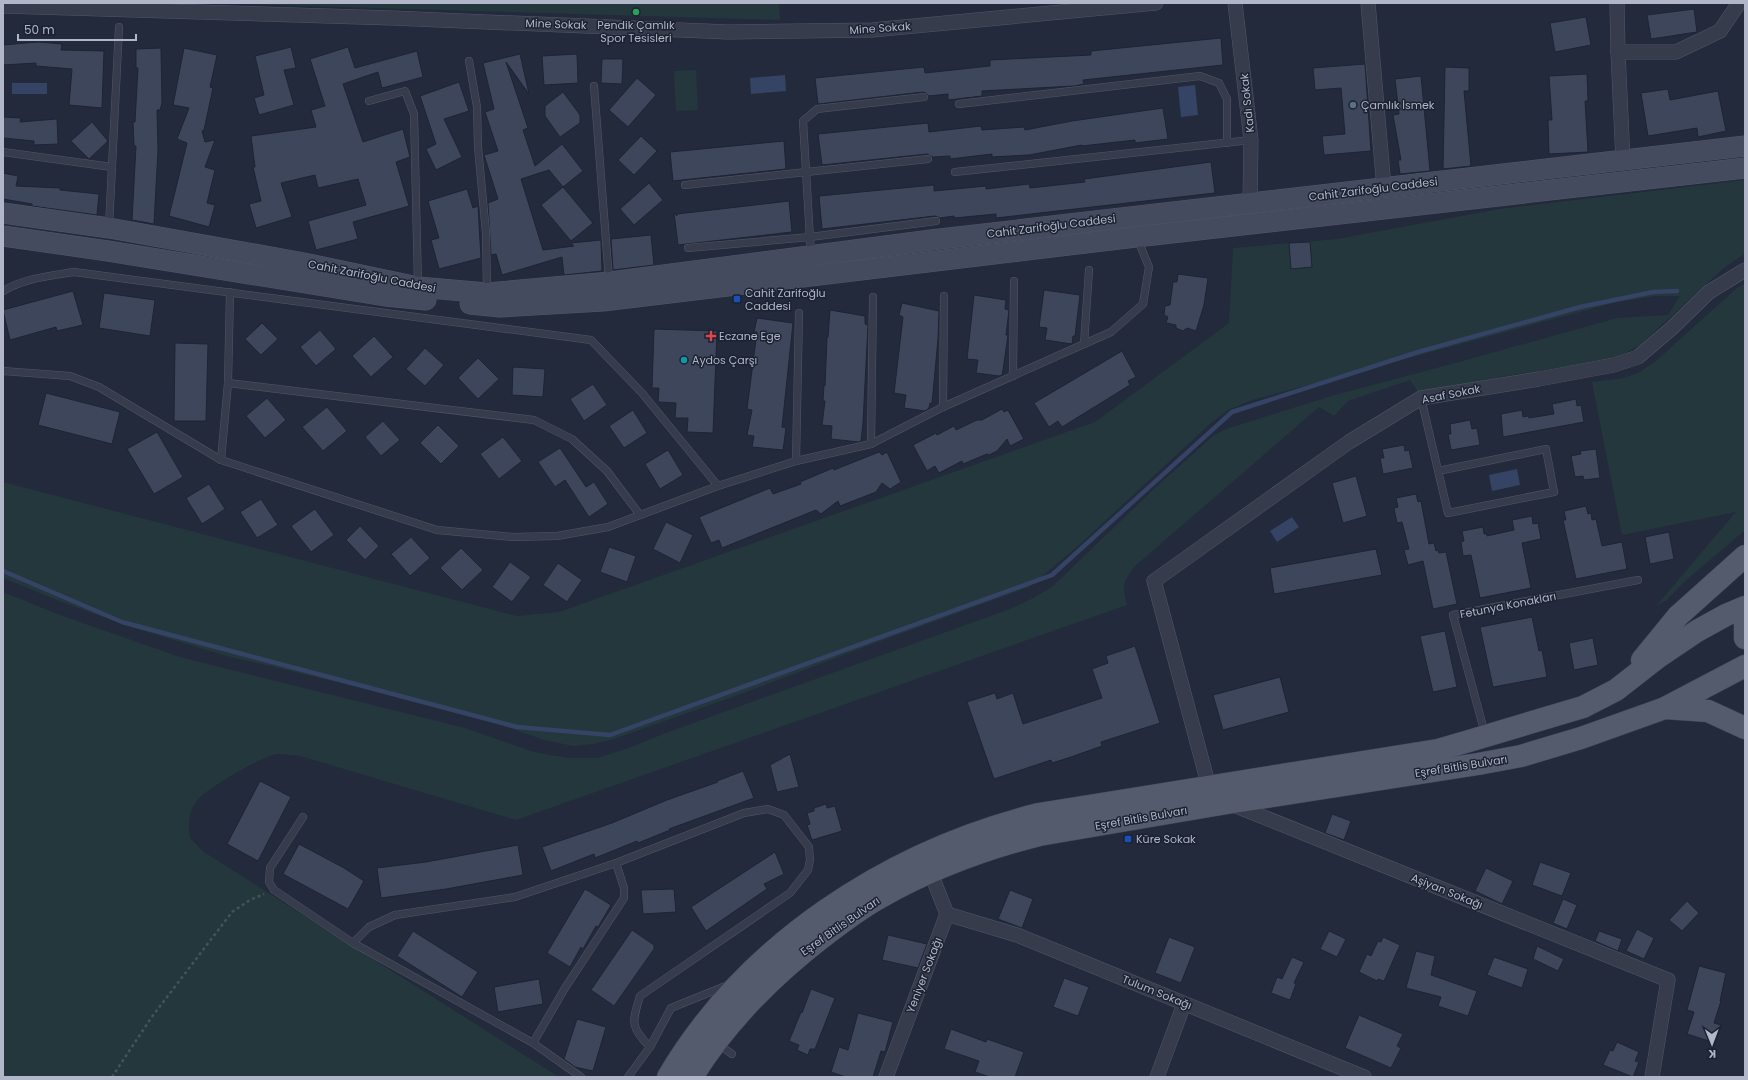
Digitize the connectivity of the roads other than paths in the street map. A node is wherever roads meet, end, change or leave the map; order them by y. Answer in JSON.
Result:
{"nodes":[{"id":1,"x":1156,"y":3,"type":"edge"},
{"id":2,"x":1235,"y":3,"type":"edge"},
{"id":3,"x":1368,"y":3,"type":"edge"},
{"id":4,"x":1617,"y":3,"type":"edge"},
{"id":5,"x":1739,"y":3,"type":"edge"},
{"id":6,"x":3,"y":6,"type":"edge"},
{"id":7,"x":119,"y":28,"type":"dead end"},
{"id":8,"x":1618,"y":52,"type":"junction"},
{"id":9,"x":468,"y":61,"type":"dead end"},
{"id":10,"x":594,"y":86,"type":"dead end"},
{"id":11,"x":924,"y":97,"type":"dead end"},
{"id":12,"x":369,"y":101,"type":"dead end"},
{"id":13,"x":959,"y":104,"type":"dead end"},
{"id":14,"x":1251,"y":140,"type":"junction"},
{"id":15,"x":1227,"y":143,"type":"junction"},
{"id":16,"x":1745,"y":146,"type":"edge"},
{"id":17,"x":3,"y":152,"type":"edge"},
{"id":18,"x":928,"y":159,"type":"dead end"},
{"id":19,"x":1623,"y":161,"type":"junction"},
{"id":20,"x":112,"y":167,"type":"junction"},
{"id":21,"x":1745,"y":168,"type":"edge"},
{"id":22,"x":805,"y":172,"type":"junction"},
{"id":23,"x":955,"y":172,"type":"dead end"},
{"id":24,"x":1624,"y":181,"type":"junction"},
{"id":25,"x":684,"y":185,"type":"dead end"},
{"id":26,"x":1384,"y":188,"type":"junction"},
{"id":27,"x":1250,"y":204,"type":"junction"},
{"id":28,"x":1386,"y":209,"type":"junction"},
{"id":29,"x":3,"y":213,"type":"edge"},
{"id":30,"x":936,"y":221,"type":"dead end"},
{"id":31,"x":1251,"y":224,"type":"junction"},
{"id":32,"x":1136,"y":227,"type":"junction"},
{"id":33,"x":109,"y":228,"type":"junction"},
{"id":34,"x":3,"y":236,"type":"edge"},
{"id":35,"x":810,"y":246,"type":"junction"},
{"id":36,"x":688,"y":248,"type":"dead end"},
{"id":37,"x":1089,"y":270,"type":"dead end"},
{"id":38,"x":1745,"y":270,"type":"edge"},
{"id":39,"x":1014,"y":281,"type":"dead end"},
{"id":40,"x":610,"y":282,"type":"junction"},
{"id":41,"x":418,"y":287,"type":"junction"},
{"id":42,"x":3,"y":291,"type":"edge"},
{"id":43,"x":230,"y":292,"type":"junction"},
{"id":44,"x":487,"y":293,"type":"junction"},
{"id":45,"x":944,"y":296,"type":"dead end"},
{"id":46,"x":873,"y":297,"type":"dead end"},
{"id":47,"x":799,"y":313,"type":"dead end"},
{"id":48,"x":1084,"y":344,"type":"junction"},
{"id":49,"x":3,"y":370,"type":"edge"},
{"id":50,"x":1013,"y":376,"type":"junction"},
{"id":51,"x":228,"y":383,"type":"junction"},
{"id":52,"x":1421,"y":398,"type":"junction"},
{"id":53,"x":943,"y":407,"type":"junction"},
{"id":54,"x":871,"y":444,"type":"junction"},
{"id":55,"x":221,"y":460,"type":"junction"},
{"id":56,"x":796,"y":461,"type":"junction"},
{"id":57,"x":1438,"y":471,"type":"junction"},
{"id":58,"x":718,"y":486,"type":"junction"},
{"id":59,"x":640,"y":515,"type":"junction"},
{"id":60,"x":1745,"y":556,"type":"edge"},
{"id":61,"x":1638,"y":580,"type":"dead end"},
{"id":62,"x":1745,"y":607,"type":"edge"},
{"id":63,"x":1745,"y":625,"type":"edge"},
{"id":64,"x":1745,"y":638,"type":"edge"},
{"id":65,"x":1745,"y":666,"type":"edge"},
{"id":66,"x":1616,"y":690,"type":"junction"},
{"id":67,"x":1665,"y":708,"type":"junction"},
{"id":68,"x":1745,"y":728,"type":"edge"},
{"id":69,"x":1485,"y":736,"type":"junction"},
{"id":70,"x":1209,"y":787,"type":"junction"},
{"id":71,"x":1227,"y":803,"type":"junction"},
{"id":72,"x":303,"y":817,"type":"dead end"},
{"id":73,"x":616,"y":863,"type":"junction"},
{"id":74,"x":927,"y":863,"type":"junction"},
{"id":75,"x":947,"y":914,"type":"junction"},
{"id":76,"x":353,"y":943,"type":"junction"},
{"id":77,"x":747,"y":977,"type":"junction"},
{"id":78,"x":1184,"y":1004,"type":"junction"},
{"id":79,"x":533,"y":1043,"type":"junction"},
{"id":80,"x":650,"y":1047,"type":"junction"},
{"id":81,"x":581,"y":1077,"type":"edge"},
{"id":82,"x":628,"y":1077,"type":"edge"},
{"id":83,"x":668,"y":1077,"type":"edge"},
{"id":84,"x":692,"y":1077,"type":"edge"},
{"id":85,"x":886,"y":1077,"type":"edge"},
{"id":86,"x":1157,"y":1077,"type":"edge"},
{"id":87,"x":1364,"y":1077,"type":"edge"},
{"id":88,"x":1652,"y":1077,"type":"edge"}],
"edges":[{"from":1,"to":6,"type":"street","name":"Mine Sokak"},
{"from":2,"to":14,"type":"street","name":"Kadı Sokak"},
{"from":3,"to":26,"type":"street"},
{"from":4,"to":8,"type":"street"},
{"from":5,"to":8,"type":"street"},
{"from":7,"to":20,"type":"lane"},
{"from":8,"to":19,"type":"street"},
{"from":9,"to":44,"type":"lane"},
{"from":10,"to":40,"type":"lane"},
{"from":11,"to":22,"type":"lane"},
{"from":12,"to":41,"type":"lane"},
{"from":13,"to":15,"type":"lane"},
{"from":14,"to":15,"type":"lane"},
{"from":14,"to":27,"type":"street","name":"Kadı Sokak"},
{"from":15,"to":23,"type":"lane"},
{"from":16,"to":19,"type":"main road","name":"Cahit Zarifoğlu Caddesi"},
{"from":17,"to":20,"type":"lane"},
{"from":18,"to":22,"type":"lane"},
{"from":19,"to":24,"type":"main road"},
{"from":19,"to":26,"type":"main road","name":"Cahit Zarifoğlu Caddesi"},
{"from":20,"to":33,"type":"lane"},
{"from":21,"to":24,"type":"main road","name":"Cahit Zarifoğlu Caddesi"},
{"from":22,"to":25,"type":"lane"},
{"from":22,"to":35,"type":"lane"},
{"from":24,"to":28,"type":"main road","name":"Cahit Zarifoğlu Caddesi"},
{"from":26,"to":27,"type":"main road","name":"Cahit Zarifoğlu Caddesi"},
{"from":26,"to":28,"type":"main road"},
{"from":27,"to":31,"type":"main road"},
{"from":27,"to":32,"type":"main road","name":"Cahit Zarifoğlu Caddesi"},
{"from":28,"to":31,"type":"main road","name":"Cahit Zarifoğlu Caddesi"},
{"from":29,"to":33,"type":"main road","name":"Cahit Zarifoğlu Caddesi"},
{"from":30,"to":35,"type":"lane"},
{"from":31,"to":32,"type":"main road","name":"Cahit Zarifoğlu Caddesi"},
{"from":32,"to":34,"type":"main road","name":"Cahit Zarifoğlu Caddesi"},
{"from":32,"to":35,"type":"main road","name":"Cahit Zarifoğlu Caddesi"},
{"from":32,"to":48,"type":"lane"},
{"from":33,"to":41,"type":"main road","name":"Cahit Zarifoğlu Caddesi"},
{"from":35,"to":36,"type":"lane"},
{"from":35,"to":40,"type":"main road","name":"Cahit Zarifoğlu Caddesi"},
{"from":37,"to":48,"type":"lane"},
{"from":38,"to":52,"type":"street","name":"Asaf Sokak"},
{"from":39,"to":50,"type":"lane"},
{"from":40,"to":44,"type":"main road","name":"Cahit Zarifoğlu Caddesi"},
{"from":41,"to":44,"type":"main road","name":"Cahit Zarifoğlu Caddesi"},
{"from":42,"to":43,"type":"lane"},
{"from":43,"to":51,"type":"lane"},
{"from":43,"to":58,"type":"lane"},
{"from":45,"to":53,"type":"lane"},
{"from":46,"to":54,"type":"lane"},
{"from":47,"to":56,"type":"lane"},
{"from":48,"to":50,"type":"lane"},
{"from":49,"to":55,"type":"lane"},
{"from":50,"to":53,"type":"lane"},
{"from":51,"to":55,"type":"lane"},
{"from":51,"to":59,"type":"lane"},
{"from":52,"to":57,"type":"lane"},
{"from":52,"to":70,"type":"street","name":"Asaf Sokak"},
{"from":53,"to":54,"type":"lane"},
{"from":54,"to":56,"type":"lane"},
{"from":55,"to":59,"type":"lane"},
{"from":56,"to":58,"type":"lane"},
{"from":57,"to":57,"type":"lane"},
{"from":58,"to":59,"type":"lane"},
{"from":60,"to":66,"type":"main road"},
{"from":61,"to":69,"type":"lane","name":"Fetunya Konakları"},
{"from":62,"to":66,"type":"main road"},
{"from":63,"to":64,"type":"main road"},
{"from":65,"to":67,"type":"main road","name":"Eşref Bitlis Bulvarı"},
{"from":66,"to":69,"type":"main road","name":"Eşref Bitlis Bulvarı"},
{"from":67,"to":68,"type":"main road"},
{"from":67,"to":71,"type":"main road","name":"Eşref Bitlis Bulvarı"},
{"from":69,"to":70,"type":"main road","name":"Eşref Bitlis Bulvarı"},
{"from":70,"to":74,"type":"main road","name":"Eşref Bitlis Bulvarı"},
{"from":71,"to":74,"type":"main road","name":"Eşref Bitlis Bulvarı"},
{"from":71,"to":88,"type":"street","name":"Aşiyan Sokağı"},
{"from":72,"to":76,"type":"lane"},
{"from":73,"to":76,"type":"lane"},
{"from":73,"to":79,"type":"lane"},
{"from":73,"to":80,"type":"lane"},
{"from":74,"to":75,"type":"street"},
{"from":74,"to":77,"type":"main road","name":"Eşref Bitlis Bulvarı"},
{"from":74,"to":84,"type":"main road","name":"Eşref Bitlis Bulvarı"},
{"from":75,"to":78,"type":"street","name":"Tulum Sokağı"},
{"from":75,"to":85,"type":"street","name":"Yeniyer Sokağı"},
{"from":76,"to":79,"type":"lane"},
{"from":77,"to":80,"type":"lane"},
{"from":77,"to":83,"type":"main road","name":"Eşref Bitlis Bulvarı"},
{"from":78,"to":86,"type":"street"},
{"from":78,"to":87,"type":"street","name":"Tulum Sokağı"},
{"from":79,"to":81,"type":"lane"},
{"from":80,"to":82,"type":"lane"}]}
